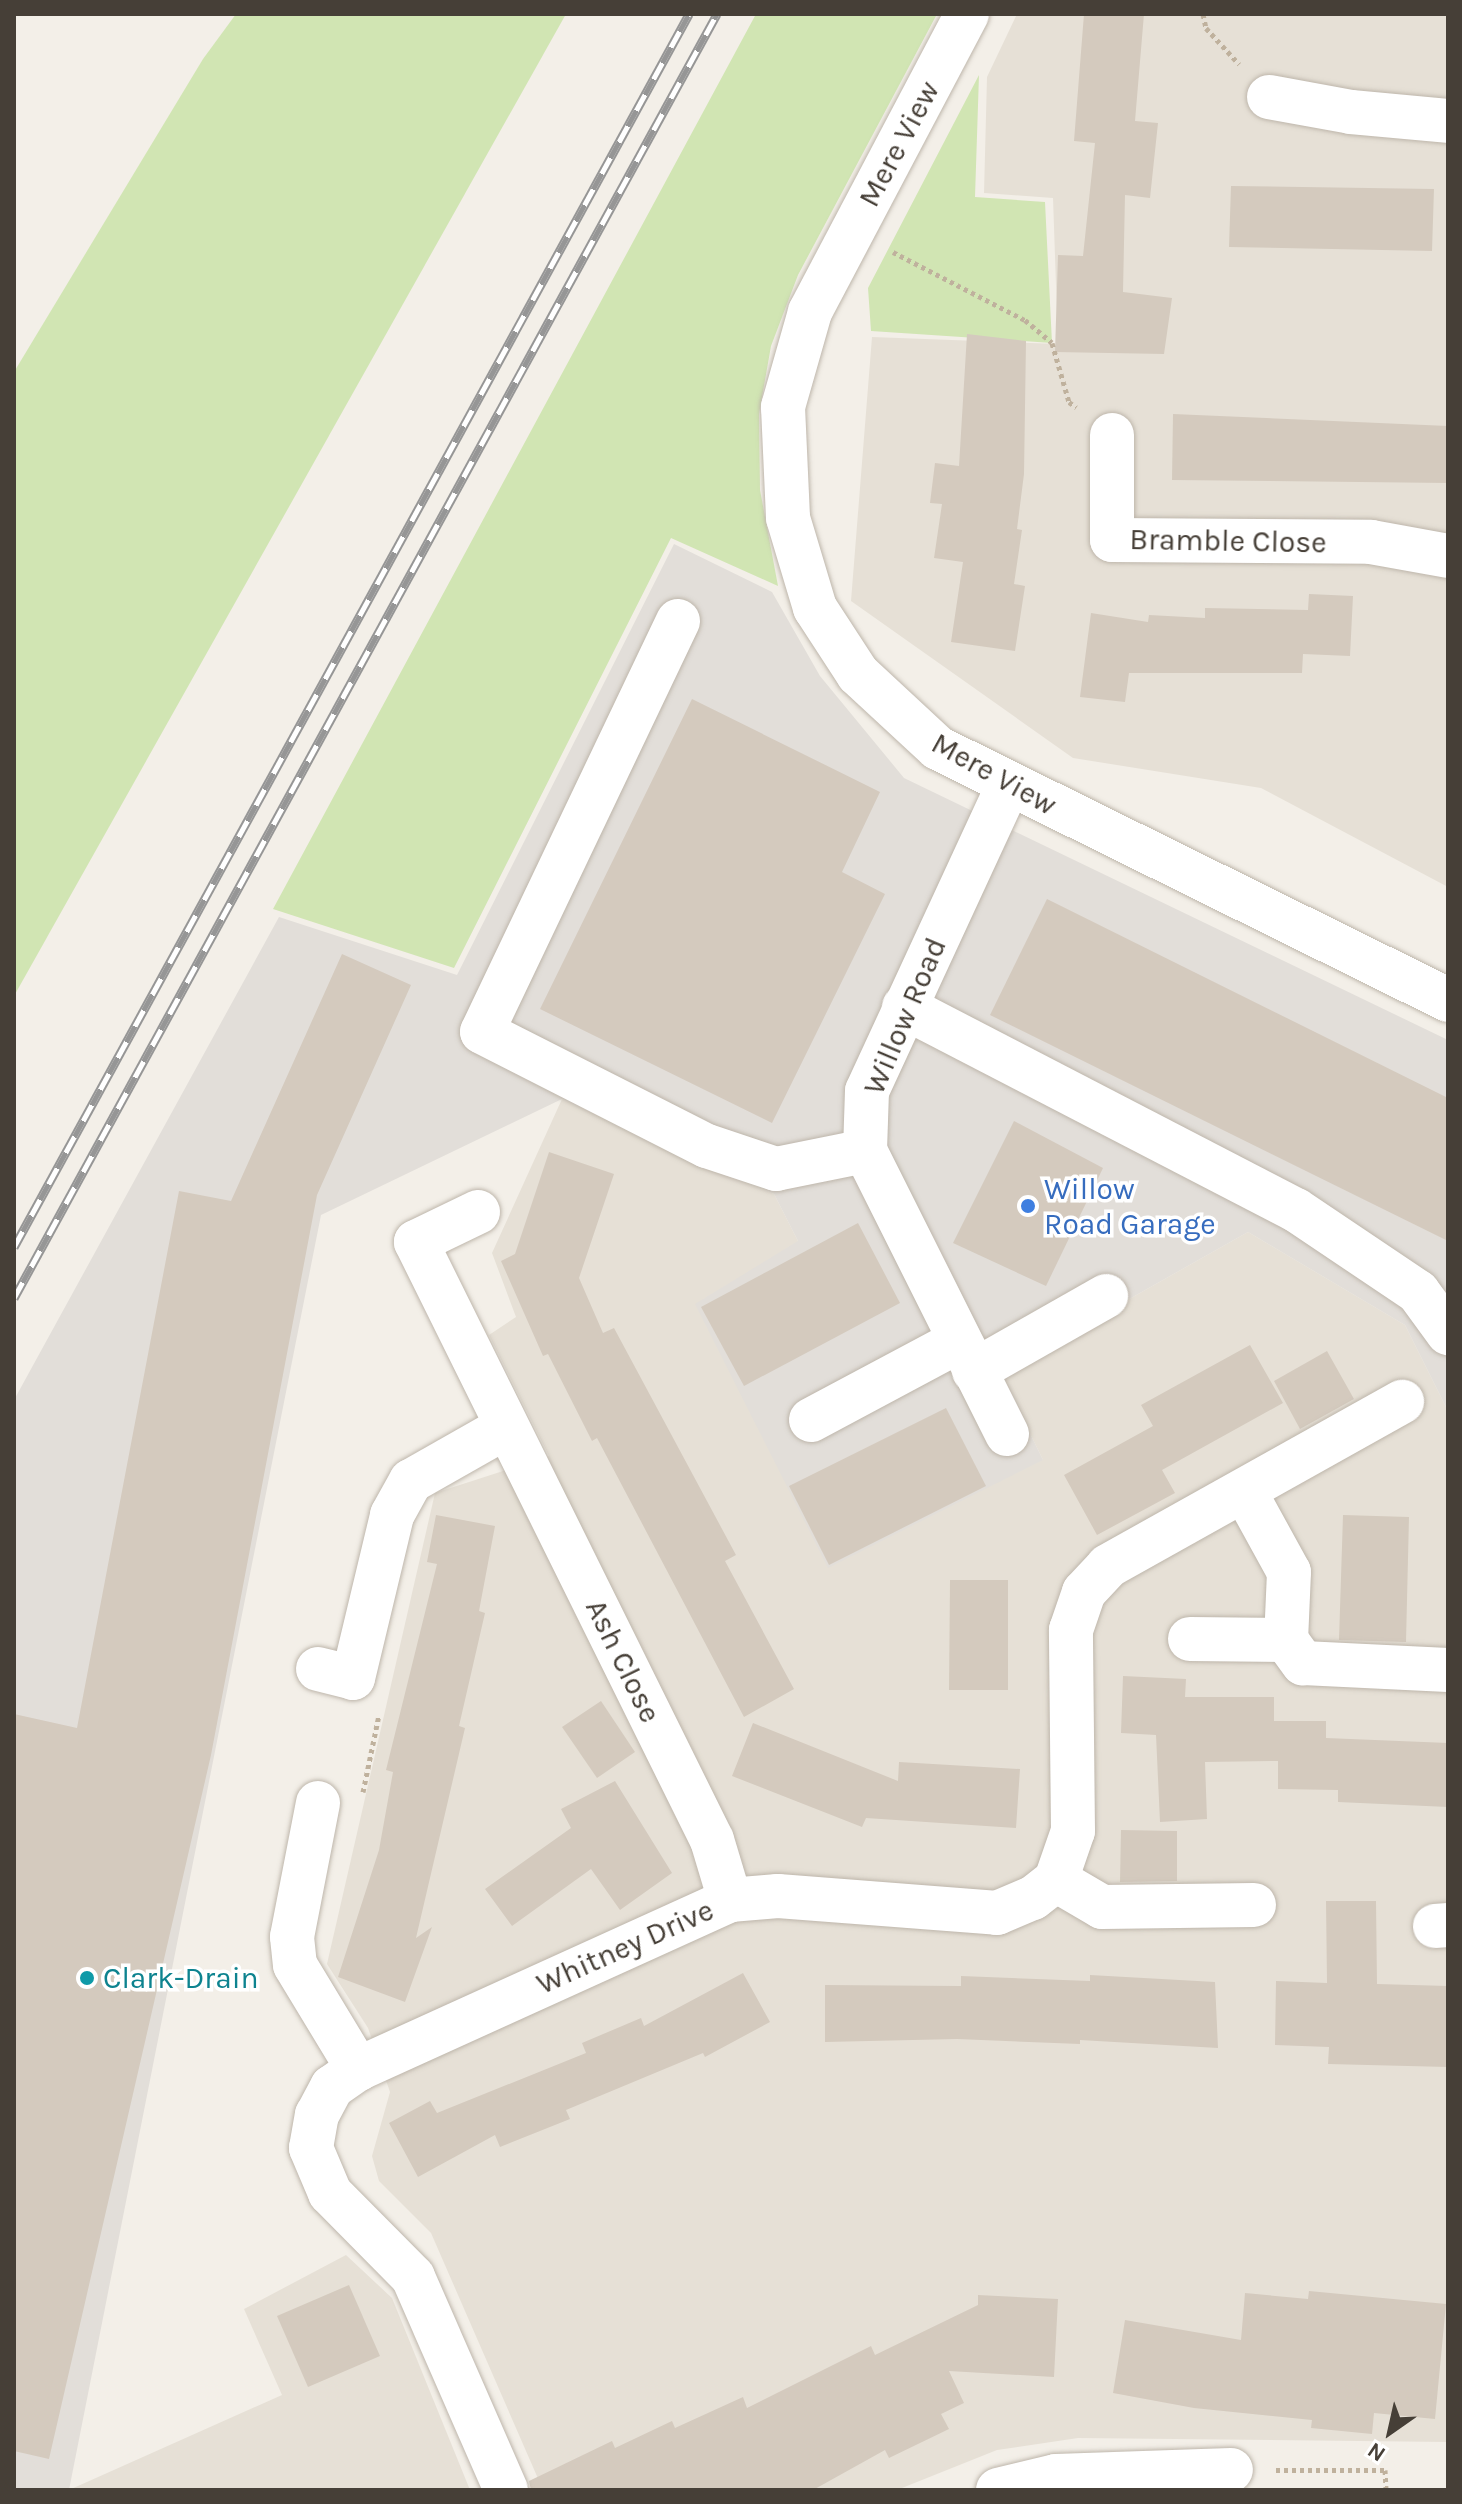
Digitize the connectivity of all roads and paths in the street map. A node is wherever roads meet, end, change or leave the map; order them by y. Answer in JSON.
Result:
{"nodes":[{"id":1,"x":967,"y":14,"type":"edge"},
{"id":2,"x":1203,"y":14,"type":"edge"},
{"id":3,"x":1269,"y":97,"type":"joint"},
{"id":4,"x":1448,"y":121,"type":"edge"},
{"id":5,"x":852,"y":232,"type":"junction"},
{"id":6,"x":1112,"y":435,"type":"joint"},
{"id":7,"x":1448,"y":556,"type":"edge"},
{"id":8,"x":678,"y":621,"type":"dead end"},
{"id":9,"x":1008,"y":786,"type":"junction"},
{"id":10,"x":1448,"y":1000,"type":"edge"},
{"id":11,"x":904,"y":1007,"type":"junction"},
{"id":12,"x":865,"y":1151,"type":"junction"},
{"id":13,"x":478,"y":1212,"type":"dead end"},
{"id":14,"x":1106,"y":1296,"type":"dead end"},
{"id":15,"x":1448,"y":1333,"type":"edge"},
{"id":16,"x":966,"y":1356,"type":"junction"},
{"id":17,"x":1402,"y":1402,"type":"dead end"},
{"id":18,"x":811,"y":1420,"type":"dead end"},
{"id":19,"x":506,"y":1427,"type":"junction"},
{"id":20,"x":1007,"y":1434,"type":"dead end"},
{"id":21,"x":1245,"y":1492,"type":"junction"},
{"id":22,"x":1190,"y":1639,"type":"dead end"},
{"id":23,"x":1286,"y":1640,"type":"junction"},
{"id":24,"x":318,"y":1669,"type":"dead end"},
{"id":25,"x":1448,"y":1670,"type":"edge"},
{"id":26,"x":318,"y":1803,"type":"dead end"},
{"id":27,"x":1056,"y":1880,"type":"junction"},
{"id":28,"x":730,"y":1900,"type":"junction"},
{"id":29,"x":1254,"y":1905,"type":"dead end"},
{"id":30,"x":358,"y":2069,"type":"junction"},
{"id":31,"x":1231,"y":2470,"type":"joint"},
{"id":32,"x":506,"y":2490,"type":"edge"},
{"id":33,"x":998,"y":2490,"type":"edge"},
{"id":34,"x":1386,"y":2490,"type":"edge"}],
"edges":[{"from":1,"to":5,"type":"street","name":"Mere View"},
{"from":2,"to":3,"type":"path"},
{"from":3,"to":4,"type":"street"},
{"from":5,"to":6,"type":"path"},
{"from":5,"to":9,"type":"street","name":"Mere View"},
{"from":6,"to":7,"type":"street","name":"Bramble Close"},
{"from":8,"to":12,"type":"street"},
{"from":9,"to":10,"type":"street","name":"Mere View"},
{"from":9,"to":11,"type":"street","name":"Willow Road"},
{"from":11,"to":12,"type":"street","name":"Willow Road"},
{"from":11,"to":15,"type":"street"},
{"from":12,"to":16,"type":"street","name":"Willow Road"},
{"from":13,"to":19,"type":"street","name":"Ash Close"},
{"from":14,"to":16,"type":"street"},
{"from":16,"to":18,"type":"street"},
{"from":16,"to":20,"type":"street","name":"Willow Road"},
{"from":17,"to":21,"type":"street"},
{"from":19,"to":24,"type":"street"},
{"from":19,"to":28,"type":"street","name":"Ash Close"},
{"from":21,"to":23,"type":"street"},
{"from":21,"to":27,"type":"street"},
{"from":22,"to":23,"type":"street"},
{"from":23,"to":25,"type":"street"},
{"from":26,"to":30,"type":"street"},
{"from":27,"to":28,"type":"street","name":"Whitney Drive"},
{"from":27,"to":29,"type":"street"},
{"from":28,"to":30,"type":"street","name":"Whitney Drive"},
{"from":30,"to":32,"type":"street","name":"Whitney Drive"},
{"from":31,"to":33,"type":"street"},
{"from":31,"to":34,"type":"path"}]}
